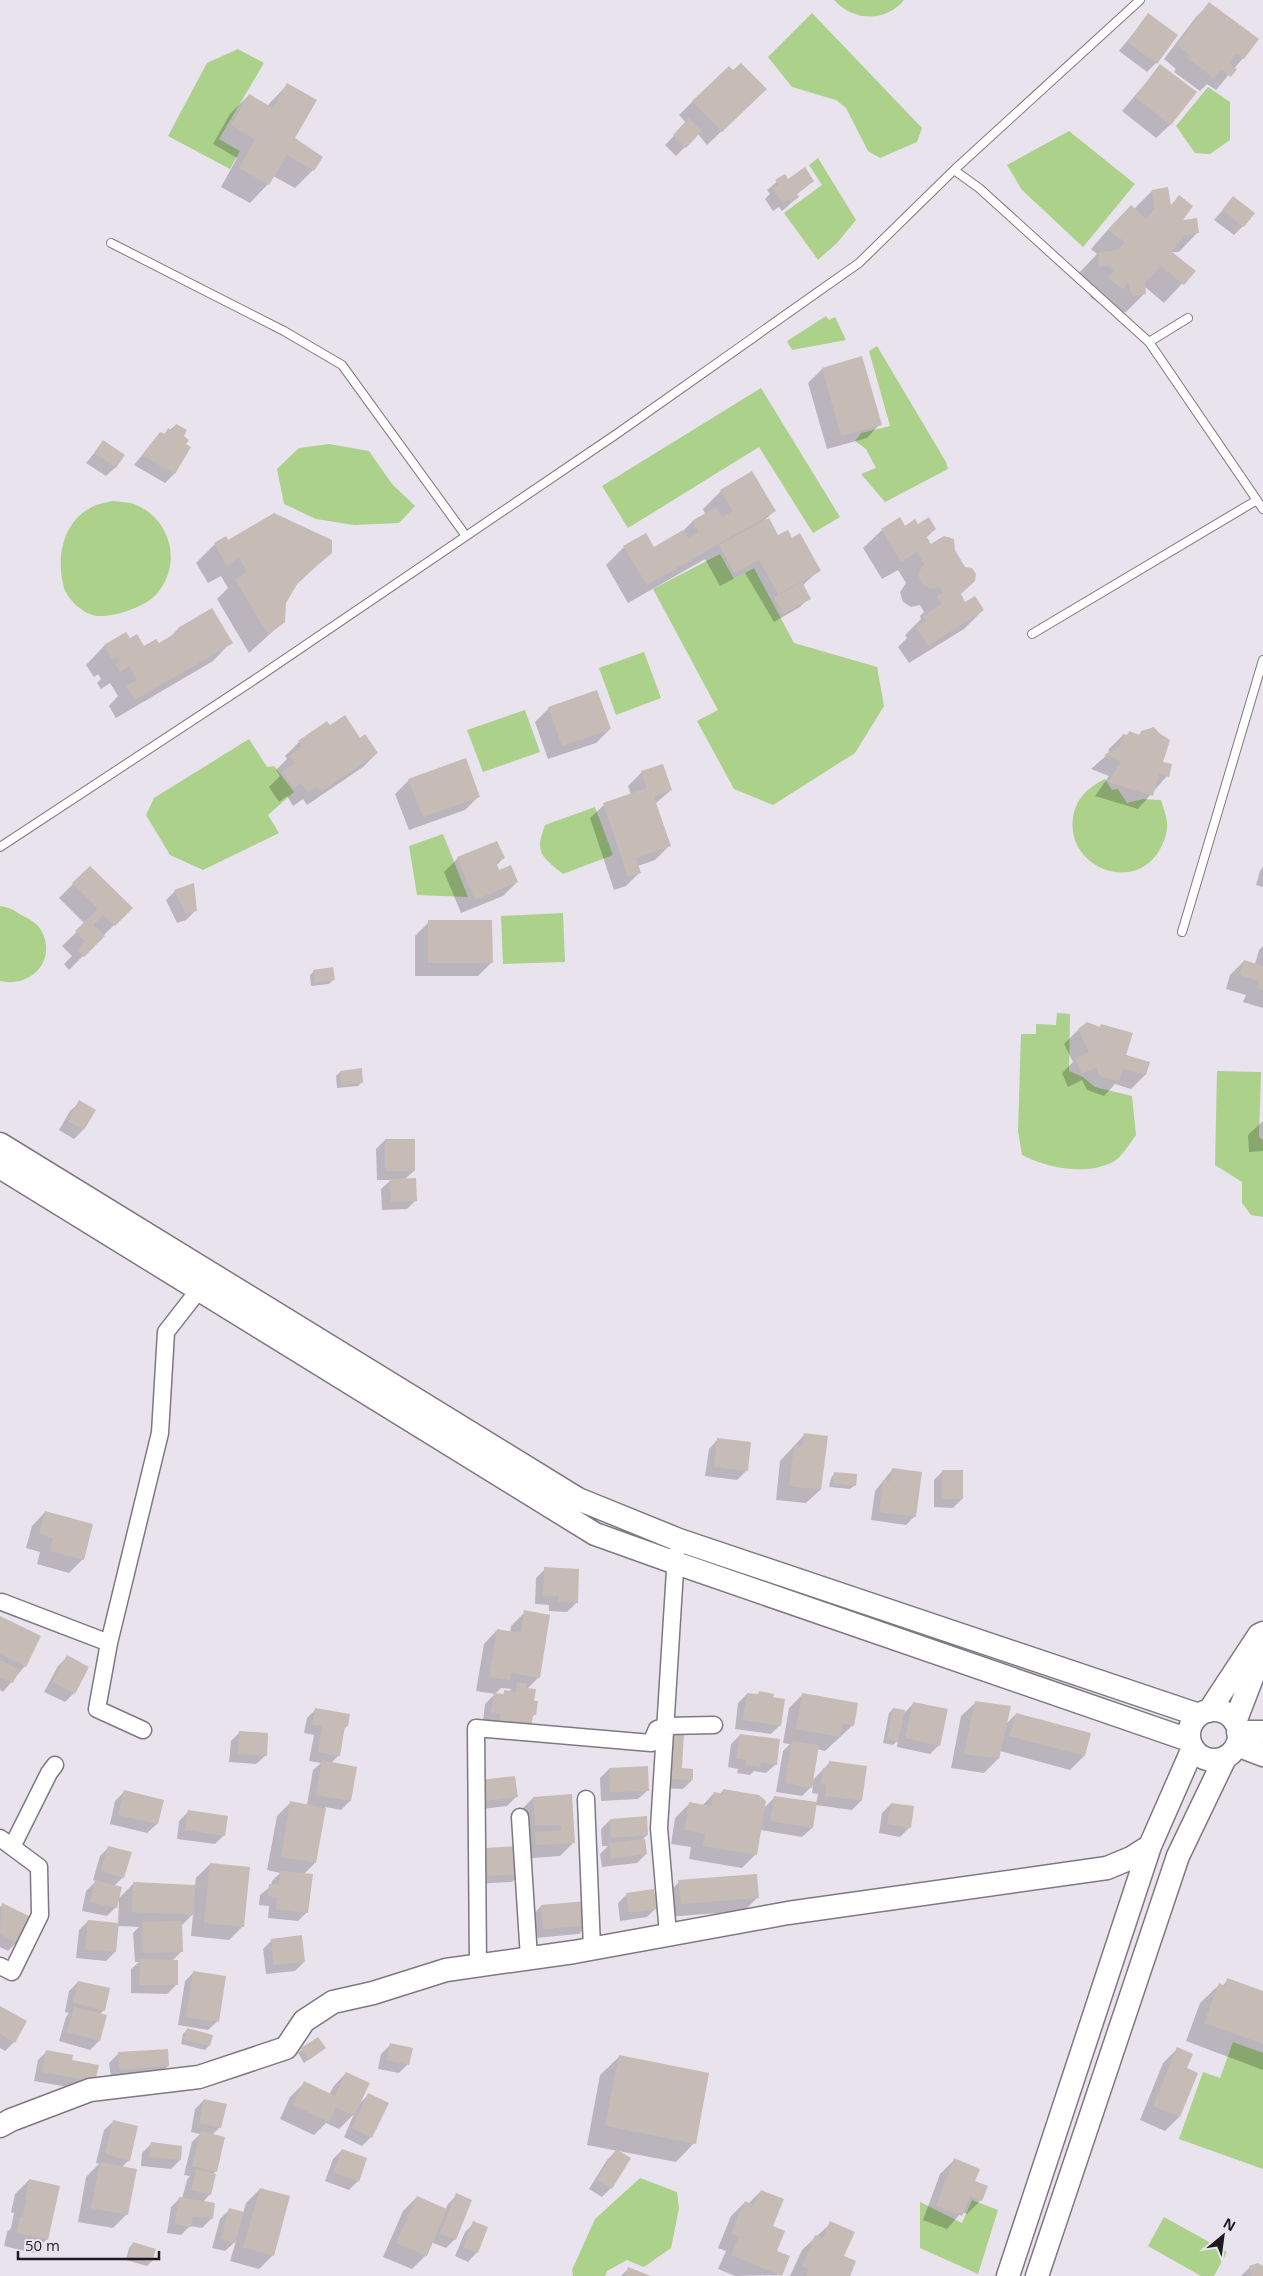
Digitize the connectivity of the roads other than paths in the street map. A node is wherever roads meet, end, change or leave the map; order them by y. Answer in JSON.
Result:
{"nodes":[{"id":1,"x":1140,"y":0,"type":"edge"},
{"id":2,"x":954,"y":170,"type":"junction"},
{"id":3,"x":112,"y":243,"type":"dead end"},
{"id":4,"x":1188,"y":318,"type":"dead end"},
{"id":5,"x":1149,"y":342,"type":"junction"},
{"id":6,"x":1257,"y":500,"type":"junction"},
{"id":7,"x":1263,"y":509,"type":"edge"},
{"id":8,"x":466,"y":536,"type":"junction"},
{"id":9,"x":1032,"y":634,"type":"dead end"},
{"id":10,"x":1263,"y":660,"type":"edge"},
{"id":11,"x":0,"y":847,"type":"edge"},
{"id":12,"x":1182,"y":932,"type":"dead end"},
{"id":13,"x":0,"y":1144,"type":"edge"},
{"id":14,"x":0,"y":1167,"type":"edge"},
{"id":15,"x":198,"y":1290,"type":"junction"},
{"id":16,"x":679,"y":1540,"type":"junction"},
{"id":17,"x":676,"y":1563,"type":"junction"},
{"id":18,"x":2,"y":1602,"type":"dead end"},
{"id":19,"x":1263,"y":1633,"type":"edge"},
{"id":20,"x":109,"y":1643,"type":"junction"},
{"id":21,"x":1263,"y":1650,"type":"edge"},
{"id":22,"x":1204,"y":1713,"type":"junction"},
{"id":23,"x":714,"y":1724,"type":"dead end"},
{"id":24,"x":666,"y":1726,"type":"junction"},
{"id":25,"x":142,"y":1730,"type":"dead end"},
{"id":26,"x":1263,"y":1732,"type":"edge"},
{"id":27,"x":1233,"y":1739,"type":"junction"},
{"id":28,"x":1191,"y":1744,"type":"junction"},
{"id":29,"x":1263,"y":1755,"type":"edge"},
{"id":30,"x":55,"y":1765,"type":"dead end"},
{"id":31,"x":586,"y":1799,"type":"dead end"},
{"id":32,"x":520,"y":1817,"type":"dead end"},
{"id":33,"x":6,"y":1843,"type":"edge"},
{"id":34,"x":1150,"y":1846,"type":"junction"},
{"id":35,"x":668,"y":1934,"type":"junction"},
{"id":36,"x":592,"y":1948,"type":"junction"},
{"id":37,"x":529,"y":1958,"type":"junction"},
{"id":38,"x":0,"y":1966,"type":"edge"},
{"id":39,"x":478,"y":1966,"type":"junction"},
{"id":40,"x":0,"y":2126,"type":"edge"},
{"id":41,"x":1008,"y":2276,"type":"edge"},
{"id":42,"x":1037,"y":2276,"type":"edge"}],
"edges":[{"from":1,"to":2,"type":"lane"},
{"from":2,"to":5,"type":"lane"},
{"from":2,"to":8,"type":"lane"},
{"from":3,"to":8,"type":"lane"},
{"from":4,"to":5,"type":"lane"},
{"from":5,"to":6,"type":"lane"},
{"from":6,"to":7,"type":"lane"},
{"from":6,"to":9,"type":"lane"},
{"from":8,"to":11,"type":"lane"},
{"from":10,"to":12,"type":"lane"},
{"from":13,"to":16,"type":"street"},
{"from":14,"to":15,"type":"street"},
{"from":15,"to":17,"type":"street"},
{"from":15,"to":20,"type":"street"},
{"from":16,"to":17,"type":"street"},
{"from":16,"to":22,"type":"street"},
{"from":17,"to":24,"type":"street"},
{"from":17,"to":28,"type":"street"},
{"from":18,"to":20,"type":"street"},
{"from":19,"to":22,"type":"street"},
{"from":20,"to":25,"type":"street"},
{"from":21,"to":27,"type":"street"},
{"from":22,"to":27,"type":"street"},
{"from":22,"to":28,"type":"street"},
{"from":23,"to":24,"type":"street"},
{"from":24,"to":35,"type":"street"},
{"from":24,"to":39,"type":"street"},
{"from":26,"to":27,"type":"street"},
{"from":27,"to":28,"type":"street"},
{"from":27,"to":29,"type":"street"},
{"from":27,"to":42,"type":"street"},
{"from":28,"to":34,"type":"street"},
{"from":30,"to":33,"type":"street"},
{"from":31,"to":36,"type":"street"},
{"from":32,"to":37,"type":"street"},
{"from":33,"to":38,"type":"street"},
{"from":34,"to":35,"type":"street"},
{"from":34,"to":41,"type":"street"},
{"from":35,"to":36,"type":"street"},
{"from":36,"to":37,"type":"street"},
{"from":37,"to":39,"type":"street"},
{"from":39,"to":40,"type":"street"}]}
